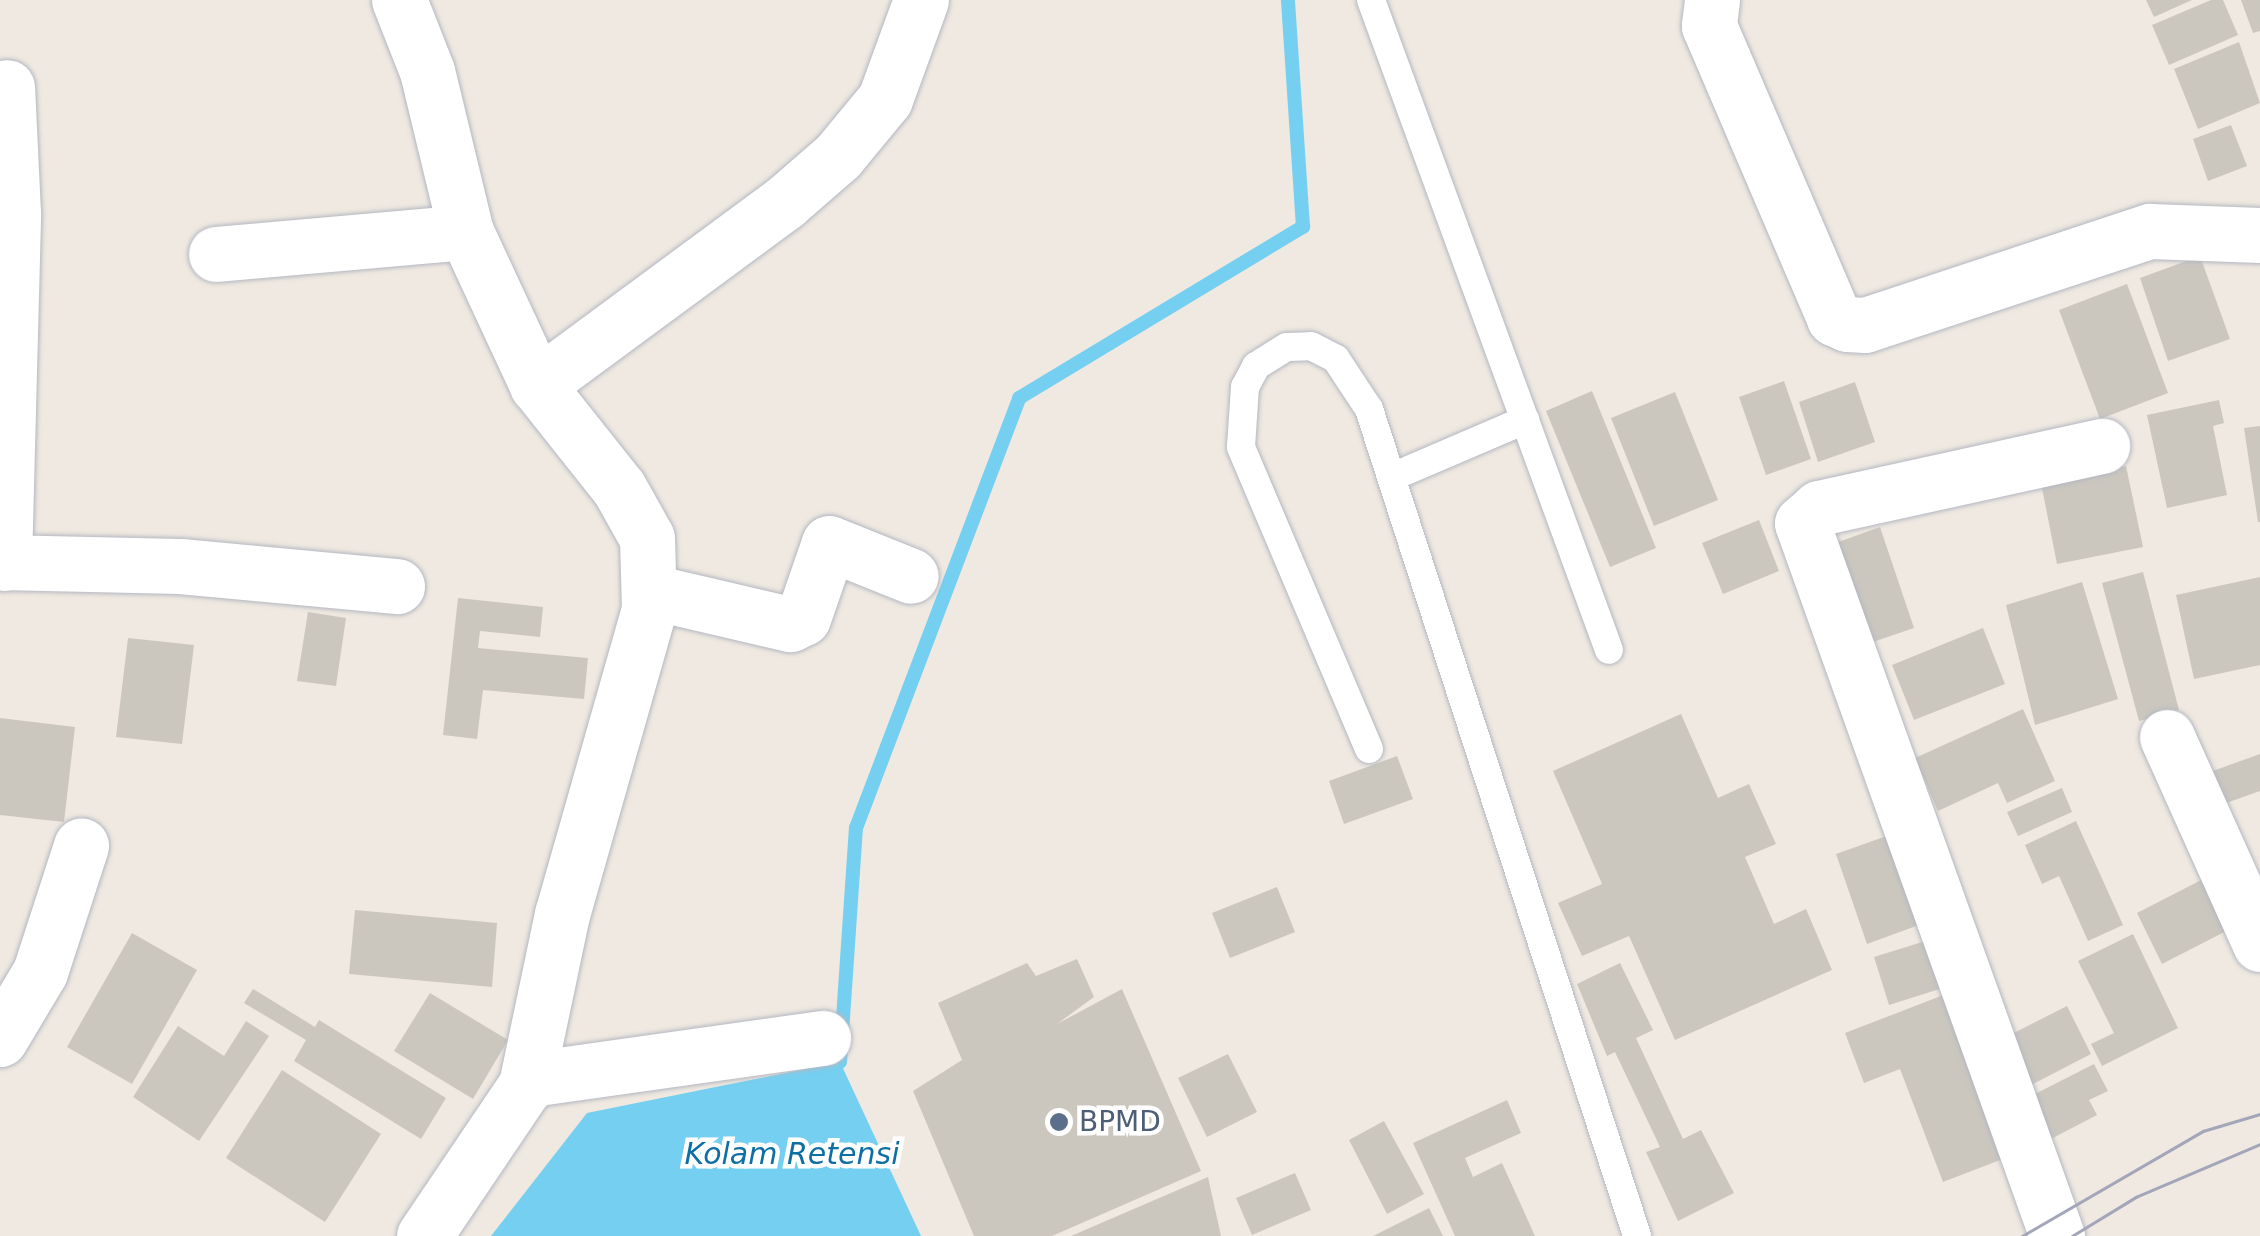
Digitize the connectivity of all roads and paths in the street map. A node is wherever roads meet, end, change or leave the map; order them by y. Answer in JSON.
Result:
{"nodes":[{"id":1,"x":398,"y":0,"type":"edge"},
{"id":2,"x":921,"y":0,"type":"edge"},
{"id":3,"x":1371,"y":0,"type":"edge"},
{"id":4,"x":1712,"y":0,"type":"edge"},
{"id":5,"x":7,"y":88,"type":"dead end"},
{"id":6,"x":466,"y":232,"type":"junction"},
{"id":7,"x":2260,"y":235,"type":"edge"},
{"id":8,"x":216,"y":254,"type":"dead end"},
{"id":9,"x":537,"y":384,"type":"junction"},
{"id":10,"x":1525,"y":420,"type":"junction"},
{"id":11,"x":2102,"y":446,"type":"dead end"},
{"id":12,"x":1392,"y":477,"type":"junction"},
{"id":13,"x":2,"y":562,"type":"edge"},
{"id":14,"x":911,"y":576,"type":"dead end"},
{"id":15,"x":397,"y":586,"type":"dead end"},
{"id":16,"x":652,"y":592,"type":"junction"},
{"id":17,"x":1609,"y":650,"type":"dead end"},
{"id":18,"x":2167,"y":737,"type":"dead end"},
{"id":19,"x":1369,"y":749,"type":"dead end"},
{"id":20,"x":81,"y":846,"type":"dead end"},
{"id":21,"x":2260,"y":944,"type":"edge"},
{"id":22,"x":823,"y":1038,"type":"dead end"},
{"id":23,"x":0,"y":1039,"type":"edge"},
{"id":24,"x":526,"y":1085,"type":"junction"},
{"id":25,"x":424,"y":1236,"type":"edge"},
{"id":26,"x":1638,"y":1236,"type":"edge"},
{"id":27,"x":2057,"y":1236,"type":"edge"}],
"edges":[{"from":1,"to":6,"type":"street"},
{"from":2,"to":9,"type":"street"},
{"from":3,"to":10,"type":"lane"},
{"from":4,"to":7,"type":"street"},
{"from":5,"to":13,"type":"street"},
{"from":6,"to":8,"type":"street"},
{"from":6,"to":9,"type":"street"},
{"from":9,"to":16,"type":"street"},
{"from":10,"to":12,"type":"lane"},
{"from":10,"to":17,"type":"lane"},
{"from":11,"to":27,"type":"street"},
{"from":12,"to":19,"type":"lane"},
{"from":12,"to":26,"type":"lane"},
{"from":13,"to":15,"type":"street"},
{"from":14,"to":16,"type":"street"},
{"from":16,"to":24,"type":"street"},
{"from":18,"to":21,"type":"street"},
{"from":20,"to":23,"type":"street"},
{"from":22,"to":24,"type":"street"},
{"from":24,"to":25,"type":"street"}]}
